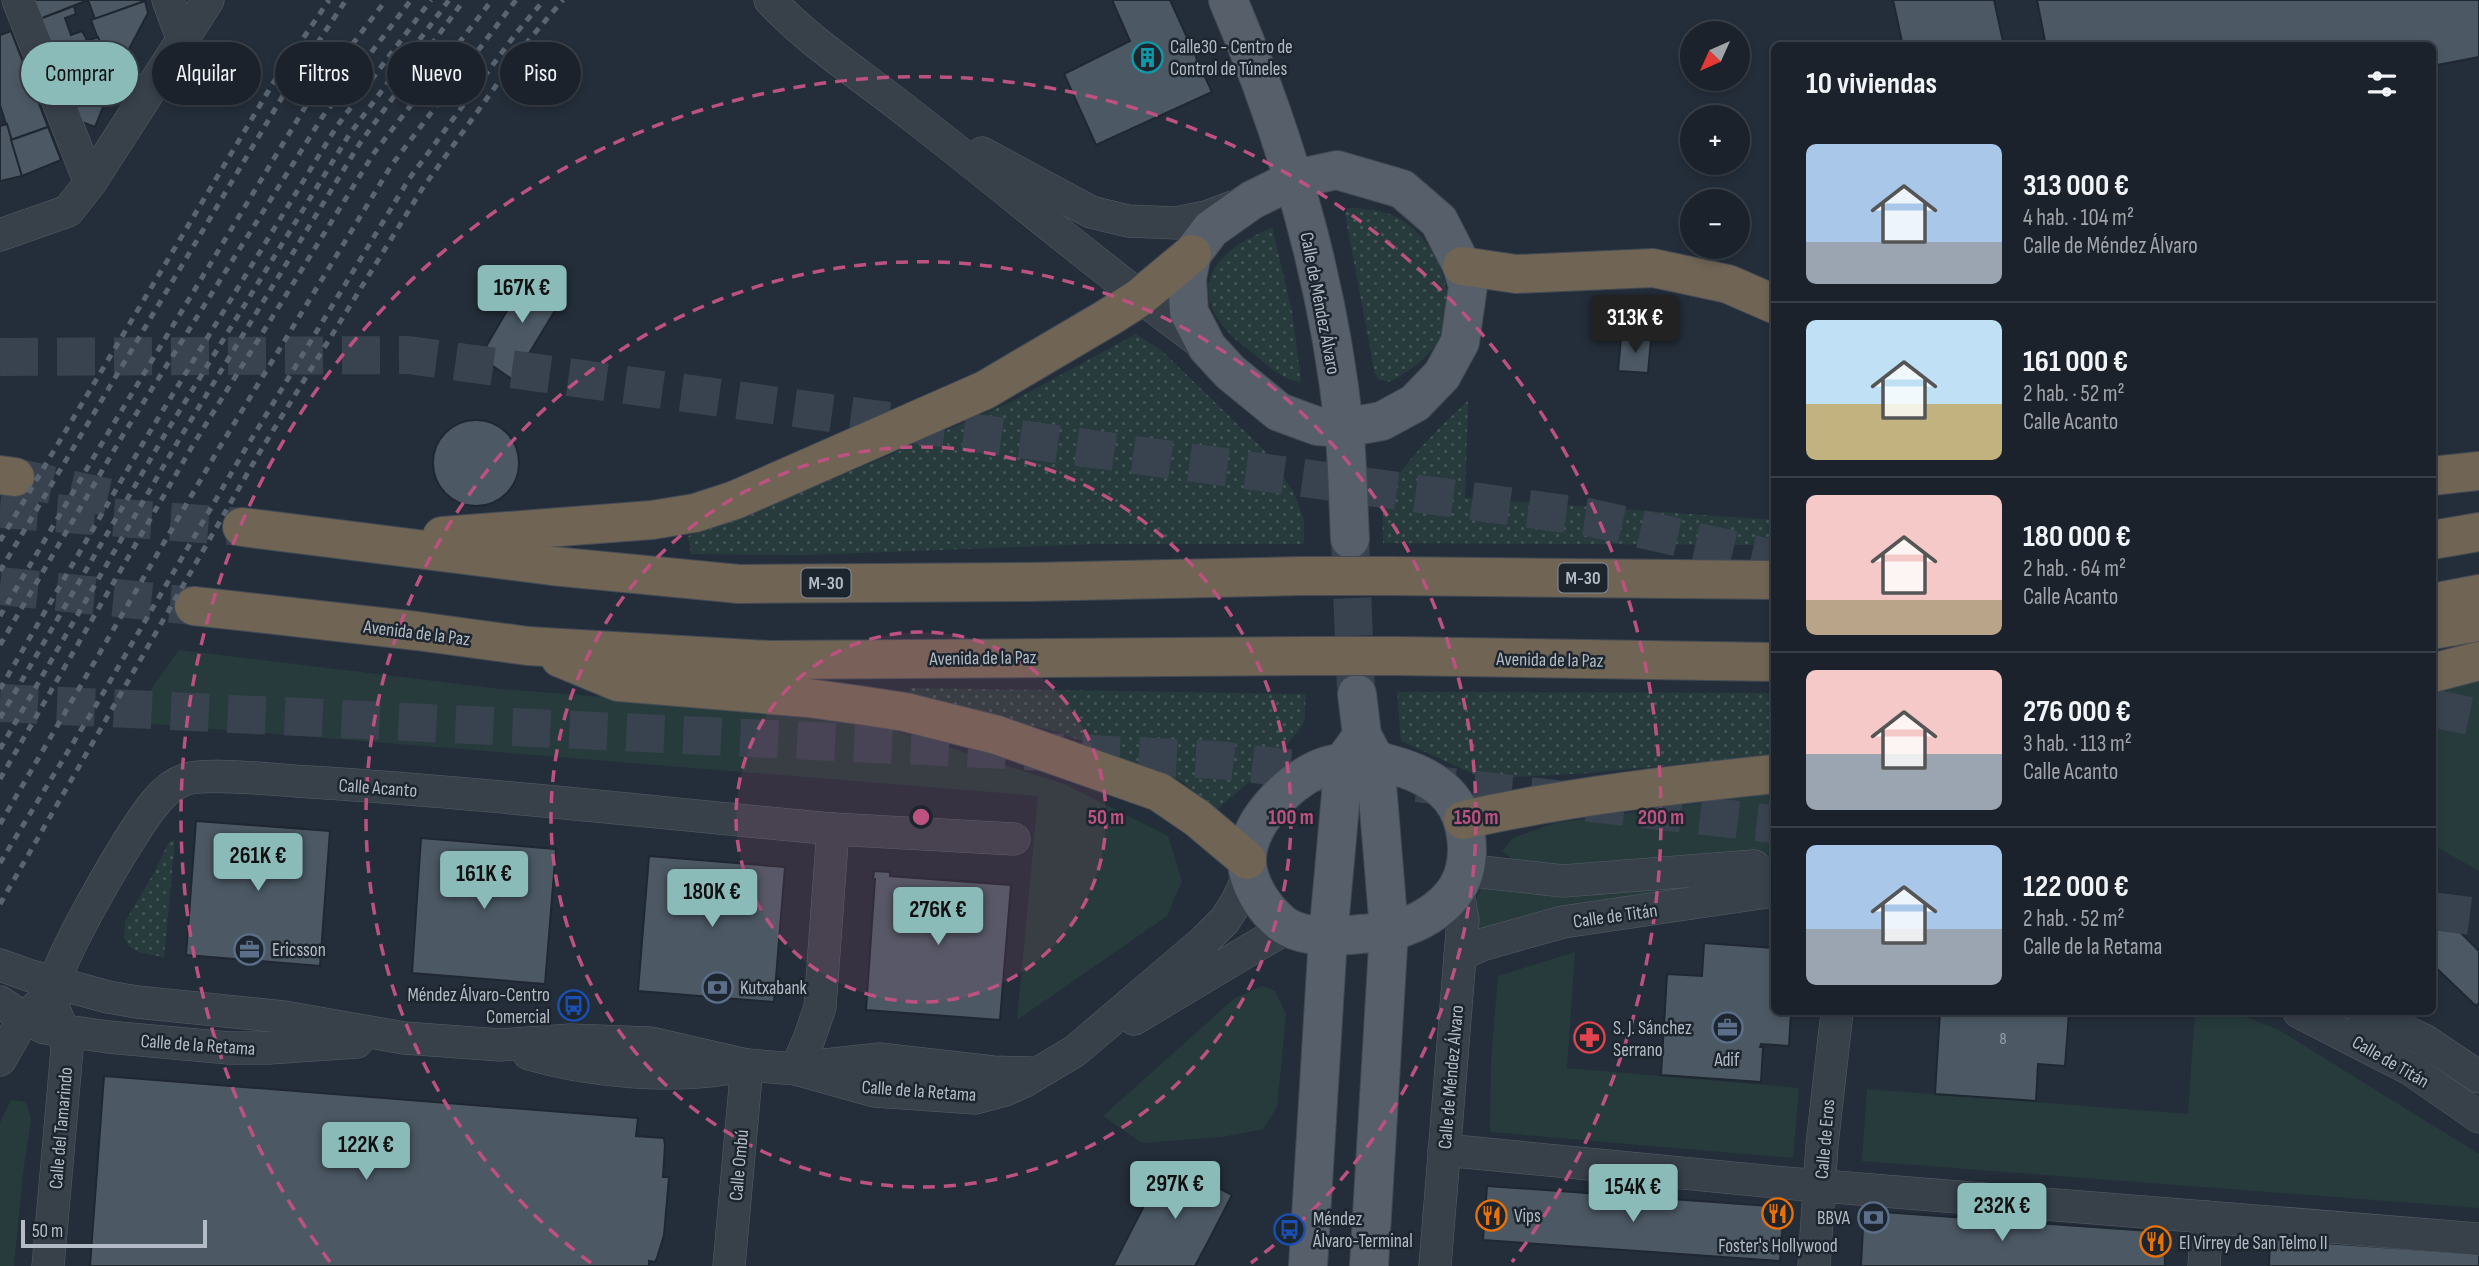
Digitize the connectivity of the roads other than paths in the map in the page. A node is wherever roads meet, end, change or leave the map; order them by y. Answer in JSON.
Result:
{"nodes":[{"id":1,"x":18,"y":0,"type":"edge"},
{"id":2,"x":168,"y":0,"type":"edge"},
{"id":3,"x":208,"y":0,"type":"edge"},
{"id":4,"x":770,"y":0,"type":"edge"},
{"id":5,"x":1228,"y":0,"type":"edge"},
{"id":6,"x":183,"y":40,"type":"junction"},
{"id":7,"x":910,"y":113,"type":"junction"},
{"id":8,"x":1295,"y":179,"type":"junction"},
{"id":9,"x":90,"y":183,"type":"junction"},
{"id":10,"x":1252,"y":200,"type":"junction"},
{"id":11,"x":0,"y":235,"type":"edge"},
{"id":12,"x":1192,"y":254,"type":"junction"},
{"id":13,"x":1462,"y":266,"type":"junction"},
{"id":14,"x":1139,"y":298,"type":"junction"},
{"id":15,"x":1771,"y":303,"type":"edge"},
{"id":16,"x":1207,"y":347,"type":"junction"},
{"id":17,"x":1344,"y":428,"type":"junction"},
{"id":18,"x":2479,"y":471,"type":"edge"},
{"id":19,"x":2436,"y":476,"type":"edge"},
{"id":20,"x":242,"y":527,"type":"tunnel mouth"},
{"id":21,"x":2479,"y":532,"type":"edge"},
{"id":22,"x":1350,"y":539,"type":"tunnel mouth"},
{"id":23,"x":2436,"y":539,"type":"edge"},
{"id":24,"x":353,"y":542,"type":"junction"},
{"id":25,"x":1771,"y":580,"type":"edge"},
{"id":26,"x":2479,"y":594,"type":"edge"},
{"id":27,"x":2436,"y":602,"type":"edge"},
{"id":28,"x":194,"y":607,"type":"tunnel mouth"},
{"id":29,"x":2479,"y":622,"type":"edge"},
{"id":30,"x":2436,"y":629,"type":"edge"},
{"id":31,"x":528,"y":646,"type":"junction"},
{"id":32,"x":2479,"y":661,"type":"edge"},
{"id":33,"x":1771,"y":662,"type":"edge"},
{"id":34,"x":2436,"y":672,"type":"edge"},
{"id":35,"x":1357,"y":694,"type":"tunnel mouth"},
{"id":36,"x":1360,"y":752,"type":"junction"},
{"id":37,"x":1771,"y":774,"type":"edge"},
{"id":38,"x":1463,"y":820,"type":"junction"},
{"id":39,"x":833,"y":829,"type":"junction"},
{"id":40,"x":1014,"y":839,"type":"dead end"},
{"id":41,"x":1248,"y":868,"type":"junction"},
{"id":42,"x":1461,"y":879,"type":"junction"},
{"id":43,"x":1771,"y":880,"type":"edge"},
{"id":44,"x":1771,"y":891,"type":"edge"},
{"id":45,"x":1286,"y":928,"type":"junction"},
{"id":46,"x":1389,"y":930,"type":"junction"},
{"id":47,"x":1328,"y":937,"type":"junction"},
{"id":48,"x":1460,"y":955,"type":"junction"},
{"id":49,"x":0,"y":965,"type":"edge"},
{"id":50,"x":53,"y":992,"type":"junction"},
{"id":51,"x":91,"y":1007,"type":"junction"},
{"id":52,"x":12,"y":1010,"type":"edge"},
{"id":53,"x":1837,"y":1015,"type":"edge"},
{"id":54,"x":2305,"y":1015,"type":"edge"},
{"id":55,"x":2370,"y":1015,"type":"edge"},
{"id":56,"x":309,"y":1022,"type":"junction"},
{"id":57,"x":65,"y":1031,"type":"junction"},
{"id":58,"x":404,"y":1038,"type":"junction"},
{"id":59,"x":1075,"y":1052,"type":"junction"},
{"id":60,"x":0,"y":1060,"type":"edge"},
{"id":61,"x":747,"y":1065,"type":"junction"},
{"id":62,"x":796,"y":1069,"type":"junction"},
{"id":63,"x":2479,"y":1077,"type":"edge"},
{"id":64,"x":2479,"y":1117,"type":"edge"},
{"id":65,"x":1444,"y":1150,"type":"junction"},
{"id":66,"x":1820,"y":1185,"type":"junction"},
{"id":67,"x":2207,"y":1217,"type":"junction"},
{"id":68,"x":2479,"y":1239,"type":"edge"},
{"id":69,"x":48,"y":1266,"type":"edge"},
{"id":70,"x":730,"y":1266,"type":"edge"},
{"id":71,"x":1308,"y":1266,"type":"edge"},
{"id":72,"x":1369,"y":1266,"type":"edge"},
{"id":73,"x":1435,"y":1266,"type":"edge"},
{"id":74,"x":1814,"y":1266,"type":"edge"},
{"id":75,"x":2204,"y":1266,"type":"edge"}],
"edges":[{"from":1,"to":9,"type":"street"},
{"from":2,"to":6,"type":"street"},
{"from":3,"to":6,"type":"street"},
{"from":4,"to":7,"type":"street"},
{"from":5,"to":8,"type":"main road","name":"Calle de Méndez Álvaro"},
{"from":6,"to":9,"type":"street"},
{"from":7,"to":10,"type":"street"},
{"from":7,"to":14,"type":"street"},
{"from":8,"to":10,"type":"main road"},
{"from":8,"to":13,"type":"main road"},
{"from":8,"to":17,"type":"main road","name":"Calle de Méndez Álvaro"},
{"from":9,"to":11,"type":"street"},
{"from":10,"to":12,"type":"main road"},
{"from":12,"to":14,"type":"highway"},
{"from":12,"to":16,"type":"main road"},
{"from":13,"to":15,"type":"highway"},
{"from":13,"to":17,"type":"main road"},
{"from":14,"to":16,"type":"street"},
{"from":14,"to":24,"type":"highway"},
{"from":16,"to":17,"type":"main road"},
{"from":17,"to":22,"type":"main road","name":"Calle de Méndez Álvaro"},
{"from":18,"to":19,"type":"highway"},
{"from":20,"to":24,"type":"highway","number":"M-30"},
{"from":21,"to":23,"type":"highway"},
{"from":24,"to":25,"type":"highway","number":"M-30","bridge":true},
{"from":26,"to":27,"type":"highway"},
{"from":28,"to":31,"type":"highway","name":"Avenida de la Paz"},
{"from":29,"to":30,"type":"highway"},
{"from":31,"to":33,"type":"highway","name":"Avenida de la Paz","bridge":true},
{"from":31,"to":41,"type":"highway"},
{"from":32,"to":34,"type":"highway"},
{"from":35,"to":36,"type":"main road"},
{"from":36,"to":38,"type":"main road","name":"Calle de Méndez Álvaro"},
{"from":36,"to":41,"type":"main road"},
{"from":36,"to":46,"type":"main road"},
{"from":36,"to":47,"type":"main road"},
{"from":37,"to":38,"type":"highway"},
{"from":38,"to":42,"type":"main road","name":"Calle de Méndez Álvaro"},
{"from":39,"to":40,"type":"street","name":"Calle Acanto"},
{"from":39,"to":50,"type":"street","name":"Calle Acanto"},
{"from":39,"to":62,"type":"street"},
{"from":41,"to":45,"type":"main road"},
{"from":41,"to":59,"type":"street","name":"Calle de la Retama"},
{"from":42,"to":43,"type":"street","name":"Calle de Titán"},
{"from":42,"to":46,"type":"main road"},
{"from":42,"to":48,"type":"street","name":"Calle de Méndez Álvaro"},
{"from":44,"to":48,"type":"street","name":"Calle de Titán"},
{"from":45,"to":47,"type":"main road"},
{"from":45,"to":59,"type":"street","name":"Calle de la Retama"},
{"from":46,"to":47,"type":"main road"},
{"from":46,"to":72,"type":"main road"},
{"from":47,"to":71,"type":"main road"},
{"from":48,"to":65,"type":"street","name":"Calle de Méndez Álvaro"},
{"from":49,"to":50,"type":"street","name":"Calle de la Retama"},
{"from":50,"to":51,"type":"street"},
{"from":50,"to":52,"type":"street"},
{"from":50,"to":56,"type":"street","name":"Calle de la Retama"},
{"from":50,"to":57,"type":"street"},
{"from":51,"to":56,"type":"street"},
{"from":51,"to":57,"type":"street"},
{"from":52,"to":57,"type":"street","name":"Calle de la Retama"},
{"from":52,"to":60,"type":"street"},
{"from":53,"to":66,"type":"street","name":"Calle de Eros"},
{"from":54,"to":64,"type":"street","name":"Calle de Titán"},
{"from":55,"to":63,"type":"street","name":"Calle de Titán"},
{"from":56,"to":58,"type":"street","name":"Calle de la Retama"},
{"from":57,"to":58,"type":"street","name":"Calle de la Retama"},
{"from":57,"to":69,"type":"street","name":"Calle del Tamarindo"},
{"from":58,"to":61,"type":"street","name":"Calle de la Retama"},
{"from":59,"to":62,"type":"street","name":"Calle de la Retama"},
{"from":61,"to":62,"type":"street","name":"Calle de la Retama"},
{"from":61,"to":70,"type":"street","name":"Calle Ombú"},
{"from":65,"to":66,"type":"street"},
{"from":65,"to":73,"type":"street","name":"Calle de Méndez Álvaro"},
{"from":66,"to":67,"type":"street"},
{"from":66,"to":74,"type":"street","name":"Calle de Eros"},
{"from":67,"to":68,"type":"street"},
{"from":67,"to":75,"type":"street"}]}
